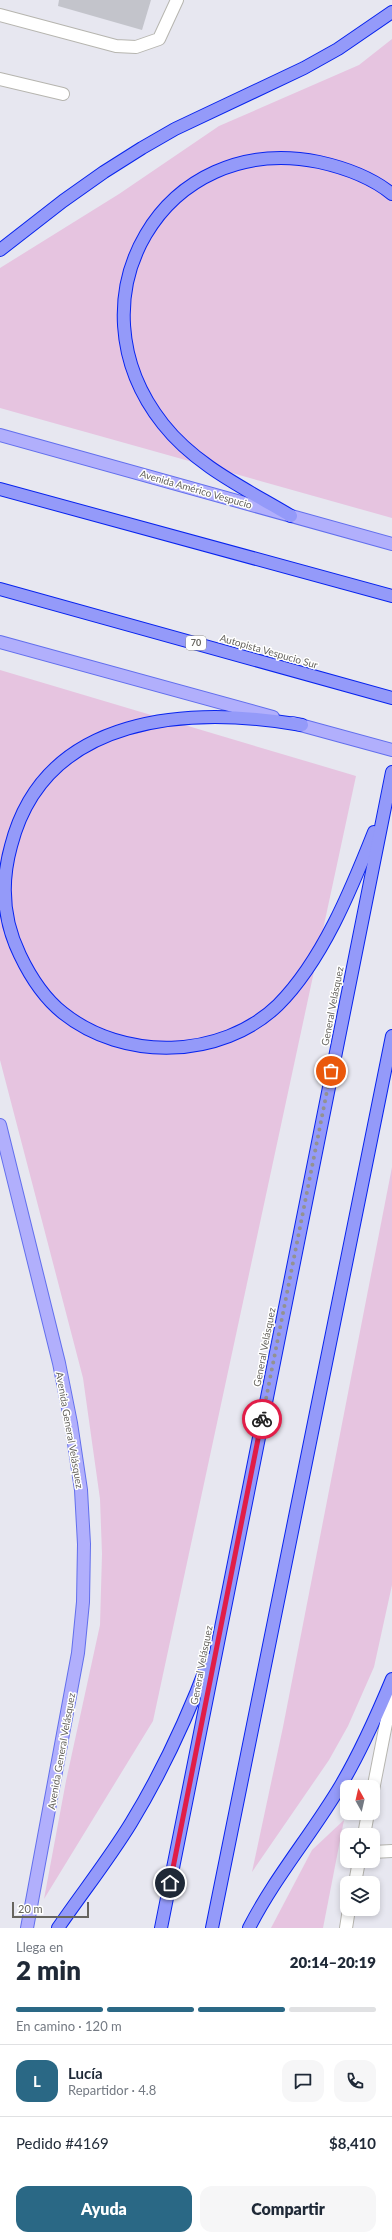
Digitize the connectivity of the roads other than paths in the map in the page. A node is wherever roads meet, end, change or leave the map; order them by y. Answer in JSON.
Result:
{"nodes":[{"id":1,"x":177,"y":0,"type":"edge"},
{"id":2,"x":392,"y":12,"type":"edge"},
{"id":3,"x":0,"y":15,"type":"edge"},
{"id":4,"x":0,"y":79,"type":"edge"},
{"id":5,"x":63,"y":94,"type":"dead end"},
{"id":6,"x":392,"y":194,"type":"edge"},
{"id":7,"x":0,"y":250,"type":"edge"},
{"id":8,"x":0,"y":435,"type":"edge"},
{"id":9,"x":0,"y":489,"type":"edge"},
{"id":10,"x":291,"y":516,"type":"junction"},
{"id":11,"x":392,"y":544,"type":"edge"},
{"id":12,"x":0,"y":589,"type":"edge"},
{"id":13,"x":392,"y":596,"type":"edge"},
{"id":14,"x":0,"y":642,"type":"edge"},
{"id":15,"x":392,"y":698,"type":"edge"},
{"id":16,"x":302,"y":725,"type":"junction"},
{"id":17,"x":392,"y":750,"type":"edge"},
{"id":18,"x":392,"y":772,"type":"edge"},
{"id":19,"x":388,"y":792,"type":"junction"},
{"id":20,"x":392,"y":1036,"type":"edge"},
{"id":21,"x":0,"y":1125,"type":"edge"},
{"id":22,"x":221,"y":1628,"type":"junction"},
{"id":23,"x":392,"y":1678,"type":"edge"},
{"id":24,"x":392,"y":1693,"type":"edge"},
{"id":25,"x":375,"y":1780,"type":"edge"},
{"id":26,"x":392,"y":1851,"type":"edge"},
{"id":27,"x":380,"y":1852,"type":"edge"},
{"id":28,"x":348,"y":1916,"type":"edge"},
{"id":29,"x":27,"y":1928,"type":"edge"},
{"id":30,"x":58,"y":1928,"type":"edge"},
{"id":31,"x":161,"y":1928,"type":"edge"},
{"id":32,"x":212,"y":1928,"type":"edge"},
{"id":33,"x":249,"y":1928,"type":"edge"},
{"id":34,"x":346,"y":1928,"type":"edge"}],
"edges":[{"from":1,"to":3,"type":"street"},
{"from":2,"to":7,"type":"highway"},
{"from":4,"to":5,"type":"street"},
{"from":6,"to":10,"type":"highway"},
{"from":8,"to":10,"type":"main road","name":"Avenida Américo Vespucio"},
{"from":9,"to":13,"type":"highway"},
{"from":10,"to":11,"type":"main road","name":"Avenida Américo Vespucio"},
{"from":12,"to":15,"type":"highway","name":"Autopista Vespucio Sur","number":"70"},
{"from":14,"to":16,"type":"main road"},
{"from":16,"to":17,"type":"main road"},
{"from":16,"to":19,"type":"highway"},
{"from":18,"to":19,"type":"highway","name":"General Velásquez"},
{"from":19,"to":22,"type":"highway","name":"General Velásquez"},
{"from":20,"to":32,"type":"highway"},
{"from":21,"to":29,"type":"main road","name":"Avenida General Velásquez"},
{"from":22,"to":30,"type":"highway"},
{"from":22,"to":31,"type":"highway","name":"General Velásquez"},
{"from":23,"to":33,"type":"highway"},
{"from":24,"to":25,"type":"street"},
{"from":26,"to":27,"type":"street"},
{"from":28,"to":34,"type":"street"}]}
